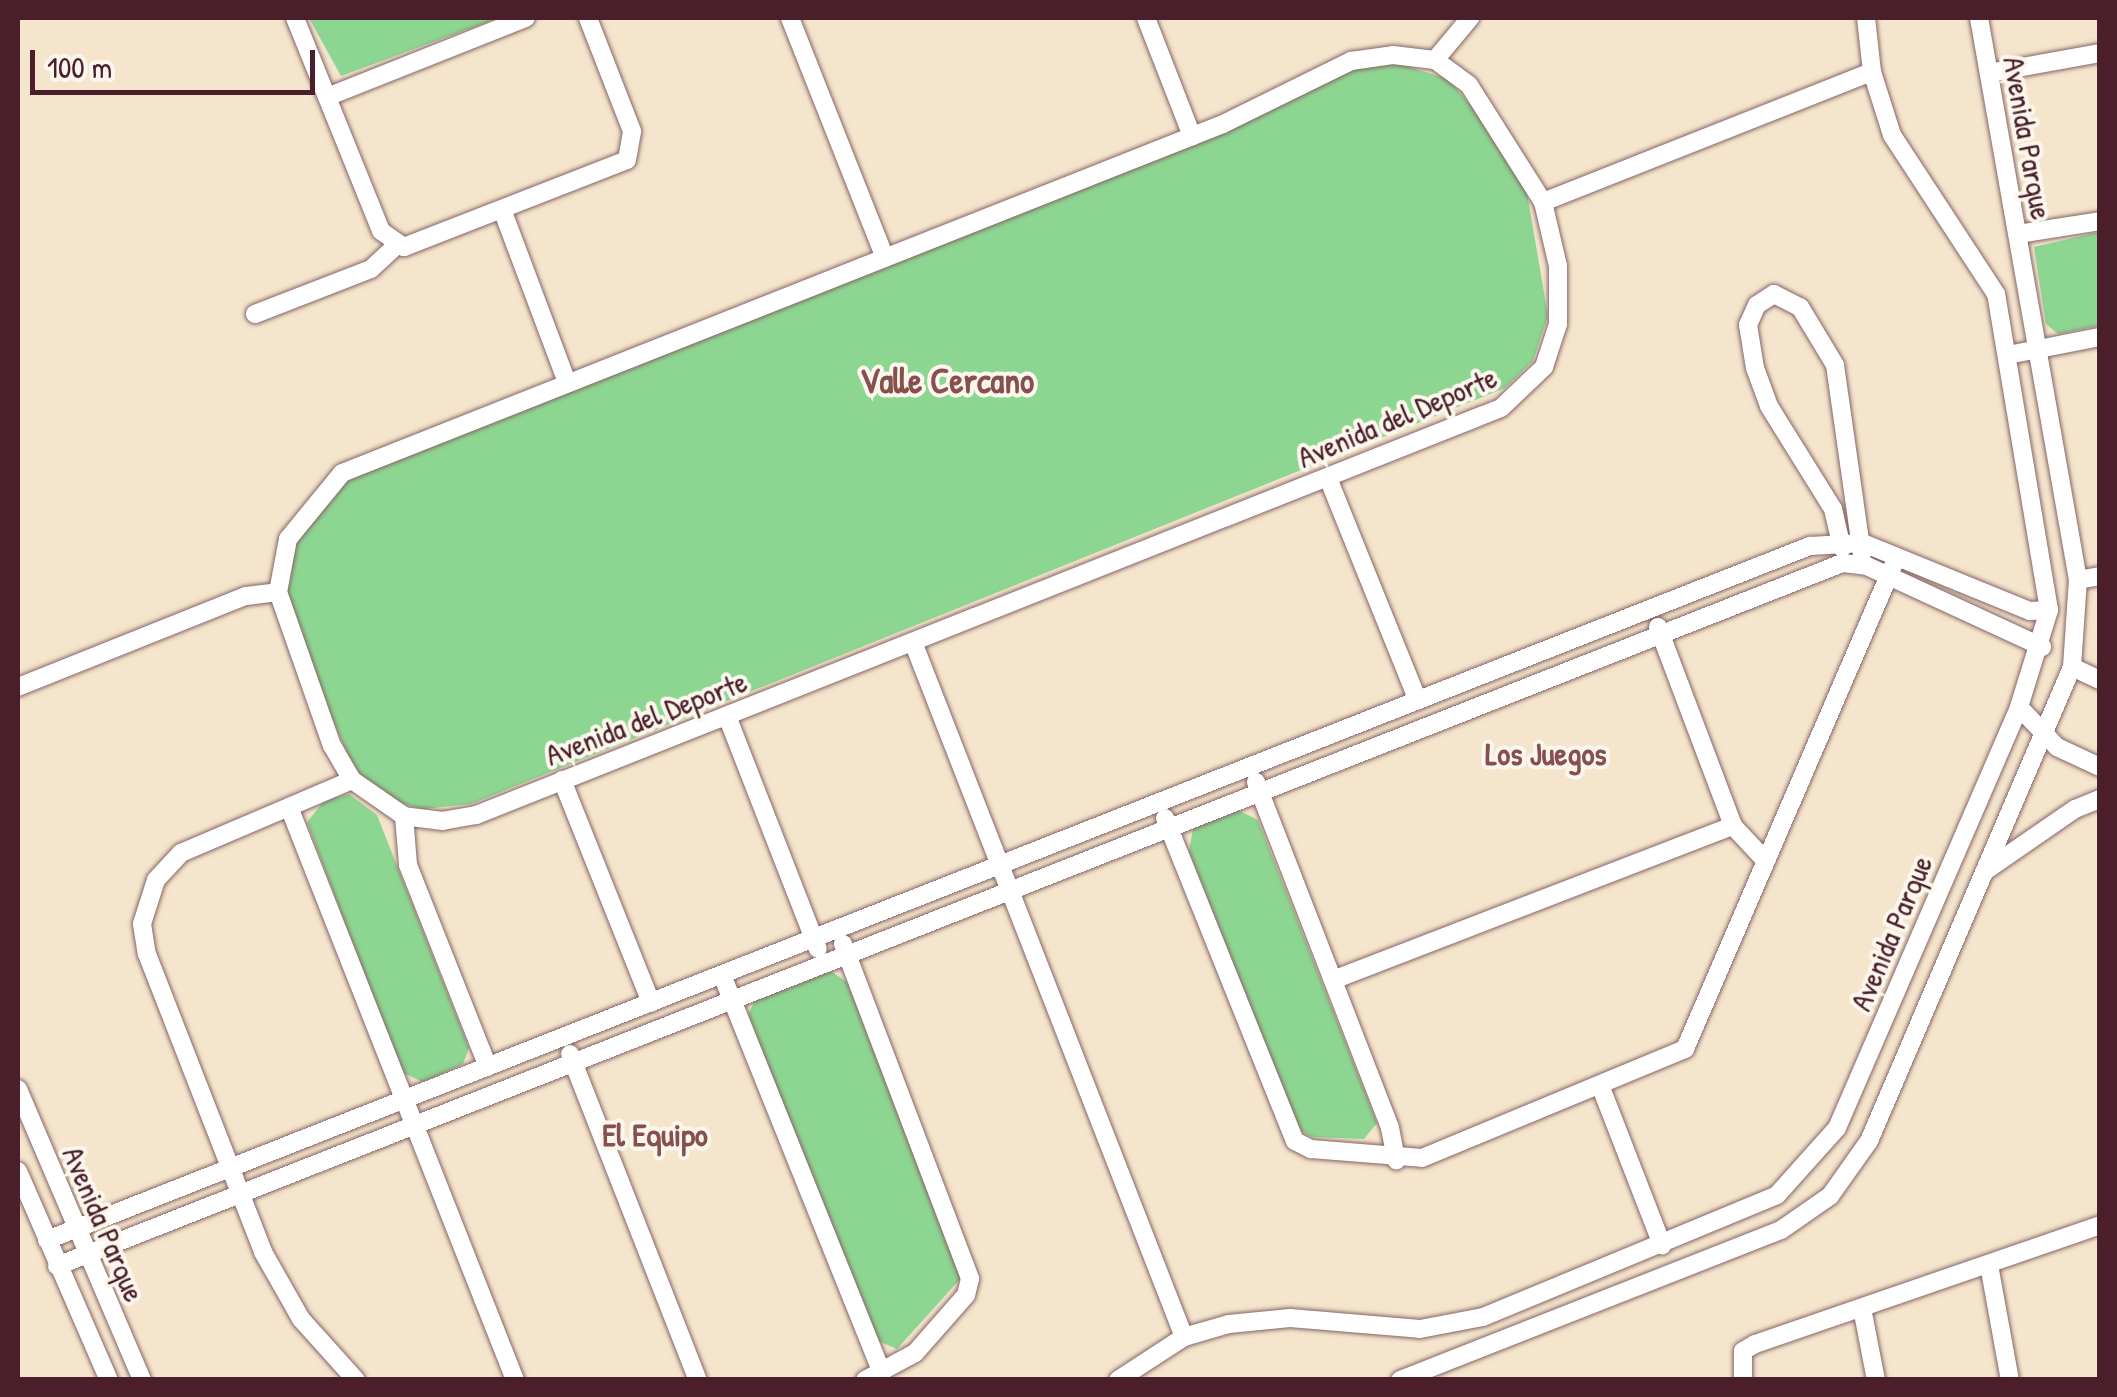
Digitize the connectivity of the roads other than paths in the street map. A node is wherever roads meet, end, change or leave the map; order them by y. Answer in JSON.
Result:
{"nodes":[{"id":1,"x":295,"y":18,"type":"edge"},
{"id":2,"x":526,"y":18,"type":"edge"},
{"id":3,"x":588,"y":18,"type":"edge"},
{"id":4,"x":790,"y":18,"type":"edge"},
{"id":5,"x":1146,"y":18,"type":"edge"},
{"id":6,"x":1470,"y":18,"type":"edge"},
{"id":7,"x":1866,"y":18,"type":"edge"},
{"id":8,"x":1980,"y":18,"type":"edge"},
{"id":9,"x":2100,"y":53,"type":"edge"},
{"id":10,"x":1435,"y":60,"type":"junction"},
{"id":11,"x":1872,"y":72,"type":"junction"},
{"id":12,"x":1989,"y":73,"type":"junction"},
{"id":13,"x":327,"y":97,"type":"junction"},
{"id":14,"x":1192,"y":136,"type":"junction"},
{"id":15,"x":1543,"y":202,"type":"junction"},
{"id":16,"x":503,"y":212,"type":"junction"},
{"id":17,"x":2100,"y":220,"type":"edge"},
{"id":18,"x":2018,"y":234,"type":"junction"},
{"id":19,"x":396,"y":246,"type":"junction"},
{"id":20,"x":884,"y":256,"type":"junction"},
{"id":21,"x":256,"y":314,"type":"dead end"},
{"id":22,"x":2100,"y":337,"type":"edge"},
{"id":23,"x":2038,"y":347,"type":"junction"},
{"id":24,"x":2008,"y":355,"type":"junction"},
{"id":25,"x":566,"y":380,"type":"junction"},
{"id":26,"x":1328,"y":478,"type":"junction"},
{"id":27,"x":1842,"y":541,"type":"junction"},
{"id":28,"x":1863,"y":543,"type":"junction"},
{"id":29,"x":1898,"y":556,"type":"junction"},
{"id":30,"x":1852,"y":564,"type":"junction"},
{"id":31,"x":1889,"y":576,"type":"junction"},
{"id":32,"x":2100,"y":576,"type":"edge"},
{"id":33,"x":2078,"y":580,"type":"junction"},
{"id":34,"x":278,"y":592,"type":"junction"},
{"id":35,"x":2048,"y":610,"type":"junction"},
{"id":36,"x":1652,"y":612,"type":"junction"},
{"id":37,"x":1661,"y":636,"type":"junction"},
{"id":38,"x":913,"y":642,"type":"junction"},
{"id":39,"x":2042,"y":648,"type":"junction"},
{"id":40,"x":2072,"y":667,"type":"junction"},
{"id":41,"x":2100,"y":680,"type":"edge"},
{"id":42,"x":18,"y":687,"type":"edge"},
{"id":43,"x":1418,"y":701,"type":"junction"},
{"id":44,"x":2019,"y":708,"type":"junction"},
{"id":45,"x":727,"y":716,"type":"junction"},
{"id":46,"x":2042,"y":736,"type":"junction"},
{"id":47,"x":2100,"y":767,"type":"edge"},
{"id":48,"x":1250,"y":768,"type":"junction"},
{"id":49,"x":352,"y":780,"type":"junction"},
{"id":50,"x":562,"y":780,"type":"junction"},
{"id":51,"x":1260,"y":791,"type":"junction"},
{"id":52,"x":2100,"y":800,"type":"edge"},
{"id":53,"x":1159,"y":804,"type":"junction"},
{"id":54,"x":290,"y":806,"type":"junction"},
{"id":55,"x":404,"y":816,"type":"junction"},
{"id":56,"x":1733,"y":826,"type":"junction"},
{"id":57,"x":1168,"y":827,"type":"junction"},
{"id":58,"x":1765,"y":860,"type":"junction"},
{"id":59,"x":1001,"y":866,"type":"junction"},
{"id":60,"x":1980,"y":875,"type":"junction"},
{"id":61,"x":1010,"y":889,"type":"junction"},
{"id":62,"x":1933,"y":904,"type":"junction"},
{"id":63,"x":1963,"y":918,"type":"junction"},
{"id":64,"x":838,"y":930,"type":"junction"},
{"id":65,"x":814,"y":939,"type":"junction"},
{"id":66,"x":847,"y":954,"type":"junction"},
{"id":67,"x":824,"y":963,"type":"junction"},
{"id":68,"x":722,"y":975,"type":"junction"},
{"id":69,"x":1332,"y":980,"type":"junction"},
{"id":70,"x":732,"y":1000,"type":"junction"},
{"id":71,"x":651,"y":1003,"type":"junction"},
{"id":72,"x":564,"y":1039,"type":"junction"},
{"id":73,"x":574,"y":1064,"type":"junction"},
{"id":74,"x":488,"y":1067,"type":"junction"},
{"id":75,"x":1600,"y":1085,"type":"junction"},
{"id":76,"x":18,"y":1089,"type":"edge"},
{"id":77,"x":405,"y":1101,"type":"junction"},
{"id":78,"x":415,"y":1126,"type":"junction"},
{"id":79,"x":1396,"y":1160,"type":"junction"},
{"id":80,"x":232,"y":1168,"type":"junction"},
{"id":81,"x":18,"y":1172,"type":"edge"},
{"id":82,"x":242,"y":1194,"type":"junction"},
{"id":83,"x":2100,"y":1225,"type":"edge"},
{"id":84,"x":76,"y":1228,"type":"junction"},
{"id":85,"x":46,"y":1240,"type":"junction"},
{"id":86,"x":1662,"y":1245,"type":"junction"},
{"id":87,"x":87,"y":1254,"type":"junction"},
{"id":88,"x":1989,"y":1265,"type":"junction"},
{"id":89,"x":57,"y":1266,"type":"junction"},
{"id":90,"x":1862,"y":1308,"type":"junction"},
{"id":91,"x":1184,"y":1337,"type":"junction"},
{"id":92,"x":873,"y":1376,"type":"edge"},
{"id":93,"x":109,"y":1380,"type":"edge"},
{"id":94,"x":142,"y":1380,"type":"edge"},
{"id":95,"x":356,"y":1380,"type":"edge"},
{"id":96,"x":515,"y":1380,"type":"edge"},
{"id":97,"x":698,"y":1380,"type":"edge"},
{"id":98,"x":1118,"y":1380,"type":"edge"},
{"id":99,"x":1400,"y":1380,"type":"edge"},
{"id":100,"x":1743,"y":1380,"type":"edge"},
{"id":101,"x":1876,"y":1380,"type":"edge"},
{"id":102,"x":2010,"y":1380,"type":"edge"}],
"edges":[{"from":1,"to":13,"type":"street"},
{"from":2,"to":13,"type":"street"},
{"from":3,"to":16,"type":"street"},
{"from":4,"to":20,"type":"street"},
{"from":5,"to":14,"type":"street"},
{"from":6,"to":10,"type":"street"},
{"from":7,"to":11,"type":"street","name":"Avenida Parque"},
{"from":8,"to":12,"type":"street","name":"Avenida Parque"},
{"from":9,"to":12,"type":"street"},
{"from":10,"to":14,"type":"street"},
{"from":10,"to":15,"type":"street","name":"Avenida del Deporte"},
{"from":11,"to":15,"type":"street"},
{"from":11,"to":24,"type":"street","name":"Avenida Parque"},
{"from":12,"to":18,"type":"street","name":"Avenida Parque"},
{"from":13,"to":19,"type":"street"},
{"from":14,"to":20,"type":"street"},
{"from":15,"to":26,"type":"street","name":"Avenida del Deporte"},
{"from":16,"to":19,"type":"street"},
{"from":16,"to":25,"type":"street"},
{"from":17,"to":18,"type":"street"},
{"from":18,"to":23,"type":"street","name":"Avenida Parque"},
{"from":19,"to":21,"type":"street"},
{"from":20,"to":25,"type":"street"},
{"from":22,"to":23,"type":"street"},
{"from":23,"to":24,"type":"street"},
{"from":23,"to":33,"type":"street","name":"Avenida Parque"},
{"from":24,"to":35,"type":"street","name":"Avenida Parque"},
{"from":25,"to":34,"type":"street"},
{"from":26,"to":38,"type":"street","name":"Avenida del Deporte"},
{"from":26,"to":43,"type":"street"},
{"from":27,"to":28,"type":"street"},
{"from":27,"to":28,"type":"street"},
{"from":27,"to":30,"type":"street"},
{"from":27,"to":36,"type":"street"},
{"from":28,"to":29,"type":"street"},
{"from":28,"to":30,"type":"street"},
{"from":29,"to":31,"type":"street"},
{"from":29,"to":35,"type":"street"},
{"from":30,"to":31,"type":"street"},
{"from":30,"to":37,"type":"street"},
{"from":31,"to":39,"type":"street"},
{"from":31,"to":58,"type":"street"},
{"from":32,"to":33,"type":"street"},
{"from":33,"to":40,"type":"street","name":"Avenida Parque"},
{"from":34,"to":42,"type":"street"},
{"from":34,"to":49,"type":"street"},
{"from":35,"to":39,"type":"street","name":"Avenida Parque"},
{"from":36,"to":37,"type":"street"},
{"from":36,"to":43,"type":"street"},
{"from":37,"to":51,"type":"street"},
{"from":37,"to":56,"type":"street"},
{"from":38,"to":45,"type":"street","name":"Avenida del Deporte"},
{"from":38,"to":59,"type":"street"},
{"from":39,"to":44,"type":"street","name":"Avenida Parque"},
{"from":40,"to":41,"type":"street"},
{"from":40,"to":46,"type":"street","name":"Avenida Parque"},
{"from":43,"to":48,"type":"street"},
{"from":44,"to":46,"type":"street"},
{"from":44,"to":62,"type":"street","name":"Avenida Parque"},
{"from":45,"to":50,"type":"street","name":"Avenida del Deporte"},
{"from":45,"to":65,"type":"street"},
{"from":46,"to":47,"type":"street"},
{"from":46,"to":60,"type":"street","name":"Avenida Parque"},
{"from":48,"to":51,"type":"street"},
{"from":48,"to":53,"type":"street"},
{"from":49,"to":54,"type":"street"},
{"from":49,"to":55,"type":"street"},
{"from":50,"to":55,"type":"street","name":"Avenida del Deporte"},
{"from":50,"to":71,"type":"street"},
{"from":51,"to":57,"type":"street"},
{"from":51,"to":69,"type":"street"},
{"from":52,"to":60,"type":"street"},
{"from":53,"to":57,"type":"street"},
{"from":53,"to":59,"type":"street"},
{"from":54,"to":77,"type":"street"},
{"from":54,"to":80,"type":"street"},
{"from":55,"to":74,"type":"street"},
{"from":56,"to":58,"type":"street"},
{"from":56,"to":69,"type":"street"},
{"from":57,"to":61,"type":"street"},
{"from":57,"to":79,"type":"street"},
{"from":58,"to":75,"type":"street"},
{"from":59,"to":61,"type":"street"},
{"from":59,"to":64,"type":"street"},
{"from":60,"to":63,"type":"street","name":"Avenida Parque"},
{"from":61,"to":66,"type":"street"},
{"from":61,"to":91,"type":"street"},
{"from":62,"to":63,"type":"street"},
{"from":62,"to":86,"type":"street","name":"Avenida Parque"},
{"from":63,"to":99,"type":"street","name":"Avenida Parque"},
{"from":64,"to":65,"type":"street"},
{"from":64,"to":66,"type":"street"},
{"from":65,"to":67,"type":"street"},
{"from":65,"to":68,"type":"street"},
{"from":66,"to":67,"type":"street"},
{"from":66,"to":92,"type":"street"},
{"from":67,"to":70,"type":"street"},
{"from":68,"to":70,"type":"street"},
{"from":68,"to":71,"type":"street"},
{"from":69,"to":79,"type":"street"},
{"from":70,"to":73,"type":"street"},
{"from":70,"to":92,"type":"street"},
{"from":71,"to":72,"type":"street"},
{"from":72,"to":73,"type":"street"},
{"from":72,"to":74,"type":"street"},
{"from":73,"to":78,"type":"street"},
{"from":73,"to":97,"type":"street"},
{"from":74,"to":77,"type":"street"},
{"from":75,"to":79,"type":"street"},
{"from":75,"to":86,"type":"street"},
{"from":76,"to":84,"type":"street","name":"Avenida Parque"},
{"from":77,"to":78,"type":"street"},
{"from":77,"to":80,"type":"street"},
{"from":78,"to":82,"type":"street"},
{"from":78,"to":96,"type":"street"},
{"from":80,"to":82,"type":"street"},
{"from":80,"to":84,"type":"street"},
{"from":81,"to":85,"type":"street","name":"Avenida Parque"},
{"from":82,"to":87,"type":"street"},
{"from":82,"to":95,"type":"street"},
{"from":83,"to":88,"type":"street"},
{"from":84,"to":85,"type":"street"},
{"from":84,"to":87,"type":"street","name":"Avenida Parque"},
{"from":85,"to":89,"type":"street","name":"Avenida Parque"},
{"from":86,"to":91,"type":"street","name":"Avenida Parque"},
{"from":87,"to":89,"type":"street"},
{"from":87,"to":94,"type":"street","name":"Avenida Parque"},
{"from":88,"to":90,"type":"street"},
{"from":88,"to":102,"type":"street"},
{"from":89,"to":93,"type":"street","name":"Avenida Parque"},
{"from":90,"to":100,"type":"street"},
{"from":90,"to":101,"type":"street"},
{"from":91,"to":98,"type":"street","name":"Avenida Parque"}]}
